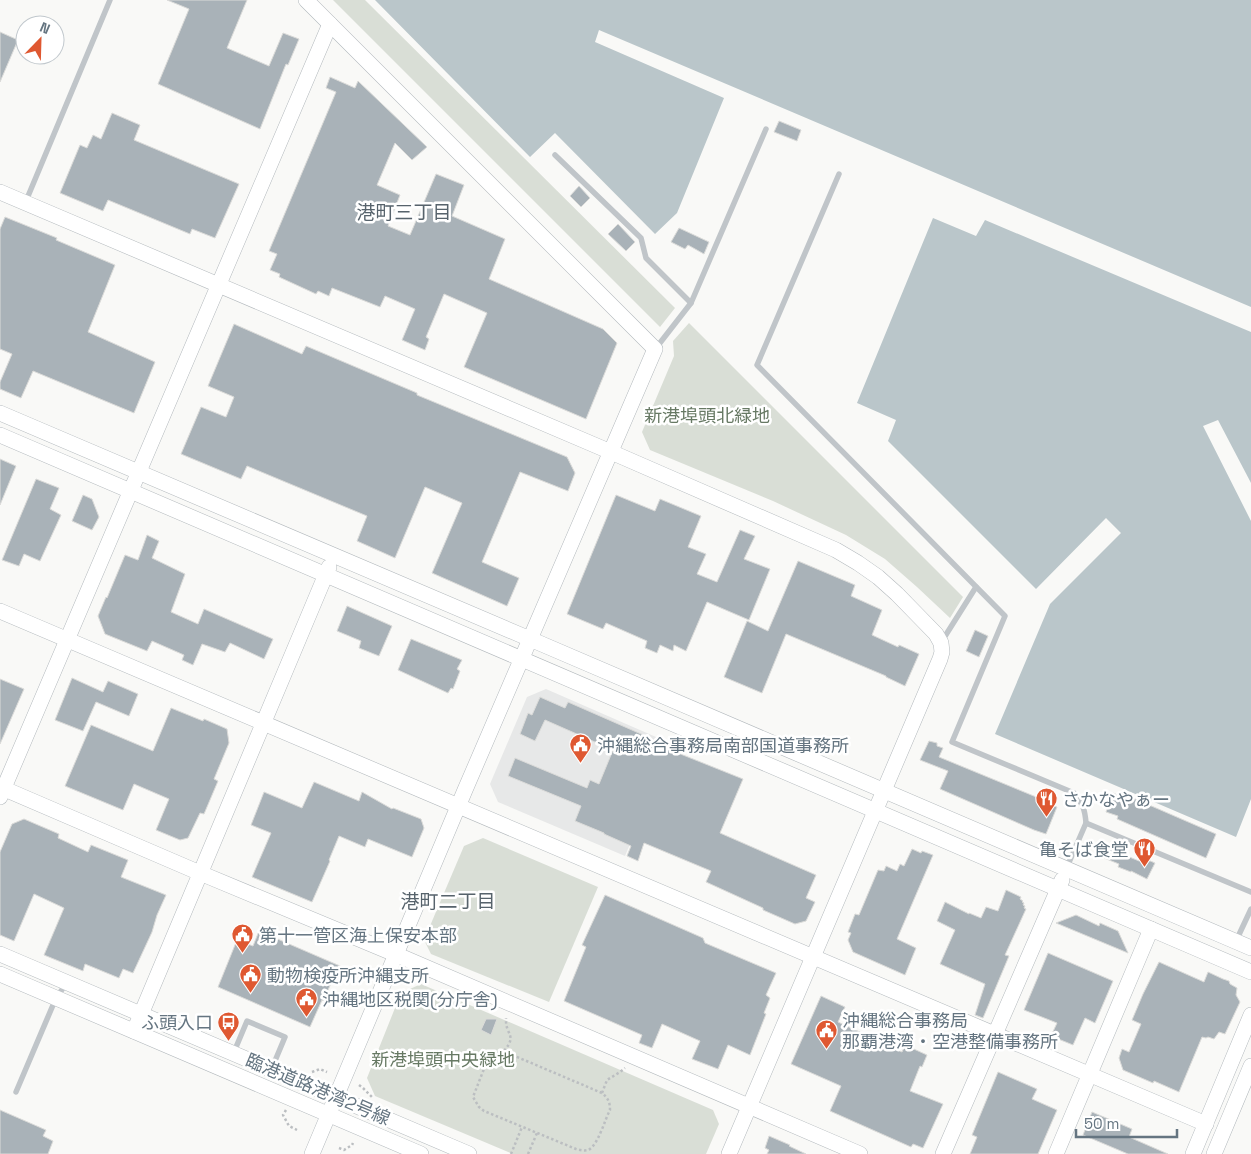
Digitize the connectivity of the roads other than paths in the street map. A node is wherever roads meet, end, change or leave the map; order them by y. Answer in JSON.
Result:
{"nodes":[{"id":1,"x":110,"y":0,"type":"edge"},
{"id":2,"x":306,"y":0,"type":"edge"},
{"id":3,"x":330,"y":24,"type":"junction"},
{"id":4,"x":766,"y":129,"type":"dead end"},
{"id":5,"x":555,"y":155,"type":"dead end"},
{"id":6,"x":839,"y":174,"type":"dead end"},
{"id":7,"x":0,"y":192,"type":"edge"},
{"id":8,"x":26,"y":203,"type":"junction"},
{"id":9,"x":218,"y":285,"type":"junction"},
{"id":10,"x":691,"y":303,"type":"junction"},
{"id":11,"x":655,"y":350,"type":"junction"},
{"id":12,"x":0,"y":413,"type":"edge"},
{"id":13,"x":0,"y":435,"type":"edge"},
{"id":14,"x":611,"y":452,"type":"junction"},
{"id":15,"x":139,"y":472,"type":"junction"},
{"id":16,"x":131,"y":491,"type":"junction"},
{"id":17,"x":334,"y":555,"type":"junction"},
{"id":18,"x":325,"y":575,"type":"junction"},
{"id":19,"x":976,"y":587,"type":"junction"},
{"id":20,"x":0,"y":611,"type":"edge"},
{"id":21,"x":530,"y":639,"type":"junction"},
{"id":22,"x":68,"y":640,"type":"junction"},
{"id":23,"x":941,"y":643,"type":"junction"},
{"id":24,"x":522,"y":659,"type":"junction"},
{"id":25,"x":263,"y":723,"type":"junction"},
{"id":26,"x":1,"y":791,"type":"edge"},
{"id":27,"x":883,"y":791,"type":"junction"},
{"id":28,"x":458,"y":806,"type":"junction"},
{"id":29,"x":875,"y":810,"type":"junction"},
{"id":30,"x":1086,"y":824,"type":"junction"},
{"id":31,"x":1066,"y":869,"type":"junction"},
{"id":32,"x":200,"y":873,"type":"junction"},
{"id":33,"x":1058,"y":889,"type":"junction"},
{"id":34,"x":1251,"y":892,"type":"edge"},
{"id":35,"x":1251,"y":910,"type":"edge"},
{"id":36,"x":1151,"y":929,"type":"junction"},
{"id":37,"x":1236,"y":941,"type":"junction"},
{"id":38,"x":1251,"y":948,"type":"edge"},
{"id":39,"x":0,"y":954,"type":"edge"},
{"id":40,"x":395,"y":954,"type":"junction"},
{"id":41,"x":813,"y":957,"type":"junction"},
{"id":42,"x":1251,"y":972,"type":"edge"},
{"id":43,"x":0,"y":974,"type":"edge"},
{"id":44,"x":67,"y":983,"type":"junction"},
{"id":45,"x":56,"y":998,"type":"junction"},
{"id":46,"x":141,"y":1014,"type":"junction"},
{"id":47,"x":1251,"y":1014,"type":"edge"},
{"id":48,"x":134,"y":1031,"type":"junction"},
{"id":49,"x":994,"y":1034,"type":"junction"},
{"id":50,"x":234,"y":1054,"type":"junction"},
{"id":51,"x":1251,"y":1066,"type":"edge"},
{"id":52,"x":271,"y":1070,"type":"junction"},
{"id":53,"x":1089,"y":1075,"type":"junction"},
{"id":54,"x":16,"y":1092,"type":"dead end"},
{"id":55,"x":335,"y":1097,"type":"junction"},
{"id":56,"x":749,"y":1106,"type":"junction"},
{"id":57,"x":328,"y":1114,"type":"junction"},
{"id":58,"x":1206,"y":1124,"type":"junction"},
{"id":59,"x":312,"y":1154,"type":"edge"},
{"id":60,"x":421,"y":1154,"type":"edge"},
{"id":61,"x":470,"y":1154,"type":"edge"},
{"id":62,"x":729,"y":1154,"type":"edge"},
{"id":63,"x":860,"y":1154,"type":"edge"},
{"id":64,"x":943,"y":1154,"type":"edge"},
{"id":65,"x":1056,"y":1154,"type":"edge"},
{"id":66,"x":1194,"y":1154,"type":"edge"},
{"id":67,"x":1214,"y":1154,"type":"edge"}],
"edges":[{"from":1,"to":8,"type":"lane"},
{"from":2,"to":3,"type":"street"},
{"from":3,"to":9,"type":"street"},
{"from":3,"to":11,"type":"street"},
{"from":4,"to":10,"type":"lane"},
{"from":5,"to":10,"type":"lane"},
{"from":6,"to":19,"type":"lane"},
{"from":7,"to":8,"type":"street"},
{"from":8,"to":9,"type":"street"},
{"from":9,"to":14,"type":"street"},
{"from":9,"to":15,"type":"street"},
{"from":10,"to":11,"type":"lane"},
{"from":11,"to":14,"type":"street"},
{"from":12,"to":15,"type":"street"},
{"from":13,"to":16,"type":"street"},
{"from":14,"to":21,"type":"street"},
{"from":14,"to":23,"type":"street"},
{"from":15,"to":16,"type":"street"},
{"from":15,"to":17,"type":"street"},
{"from":16,"to":18,"type":"street"},
{"from":16,"to":22,"type":"street"},
{"from":17,"to":18,"type":"street"},
{"from":17,"to":21,"type":"street"},
{"from":18,"to":24,"type":"street"},
{"from":18,"to":25,"type":"street"},
{"from":19,"to":23,"type":"lane"},
{"from":19,"to":30,"type":"lane"},
{"from":20,"to":22,"type":"street"},
{"from":21,"to":24,"type":"street"},
{"from":21,"to":27,"type":"street"},
{"from":22,"to":25,"type":"street"},
{"from":22,"to":26,"type":"street"},
{"from":23,"to":27,"type":"street"},
{"from":24,"to":28,"type":"street"},
{"from":24,"to":29,"type":"street"},
{"from":25,"to":28,"type":"street"},
{"from":25,"to":32,"type":"street"},
{"from":26,"to":32,"type":"street"},
{"from":27,"to":29,"type":"street"},
{"from":27,"to":31,"type":"street"},
{"from":28,"to":40,"type":"street"},
{"from":28,"to":41,"type":"street"},
{"from":29,"to":33,"type":"street"},
{"from":29,"to":41,"type":"street"},
{"from":30,"to":31,"type":"lane"},
{"from":30,"to":34,"type":"lane"},
{"from":31,"to":33,"type":"street"},
{"from":31,"to":37,"type":"street"},
{"from":32,"to":40,"type":"street"},
{"from":32,"to":46,"type":"street"},
{"from":33,"to":36,"type":"street"},
{"from":33,"to":49,"type":"street"},
{"from":35,"to":37,"type":"lane"},
{"from":36,"to":42,"type":"street"},
{"from":36,"to":53,"type":"street"},
{"from":37,"to":38,"type":"street"},
{"from":39,"to":44,"type":"street","name":"臨港道路港湾2号線"},
{"from":40,"to":55,"type":"street"},
{"from":40,"to":56,"type":"street"},
{"from":41,"to":49,"type":"street"},
{"from":41,"to":56,"type":"street"},
{"from":43,"to":45,"type":"street","name":"臨港道路港湾2号線"},
{"from":44,"to":45,"type":"lane"},
{"from":44,"to":46,"type":"street","name":"臨港道路港湾2号線"},
{"from":45,"to":48,"type":"street","name":"臨港道路港湾2号線"},
{"from":45,"to":54,"type":"lane"},
{"from":46,"to":48,"type":"street"},
{"from":46,"to":50,"type":"street","name":"臨港道路港湾2号線"},
{"from":47,"to":58,"type":"street"},
{"from":48,"to":57,"type":"street","name":"臨港道路港湾2号線"},
{"from":49,"to":53,"type":"street"},
{"from":49,"to":64,"type":"street"},
{"from":50,"to":52,"type":"street","name":"臨港道路港湾2号線"},
{"from":50,"to":52,"type":"lane"},
{"from":51,"to":67,"type":"street"},
{"from":52,"to":55,"type":"street","name":"臨港道路港湾2号線"},
{"from":53,"to":58,"type":"street"},
{"from":53,"to":65,"type":"street"},
{"from":55,"to":57,"type":"street"},
{"from":55,"to":61,"type":"street","name":"臨港道路港湾2号線"},
{"from":56,"to":62,"type":"street"},
{"from":56,"to":63,"type":"street"},
{"from":57,"to":59,"type":"street"},
{"from":57,"to":60,"type":"street","name":"臨港道路港湾2号線"},
{"from":58,"to":66,"type":"street"}]}
